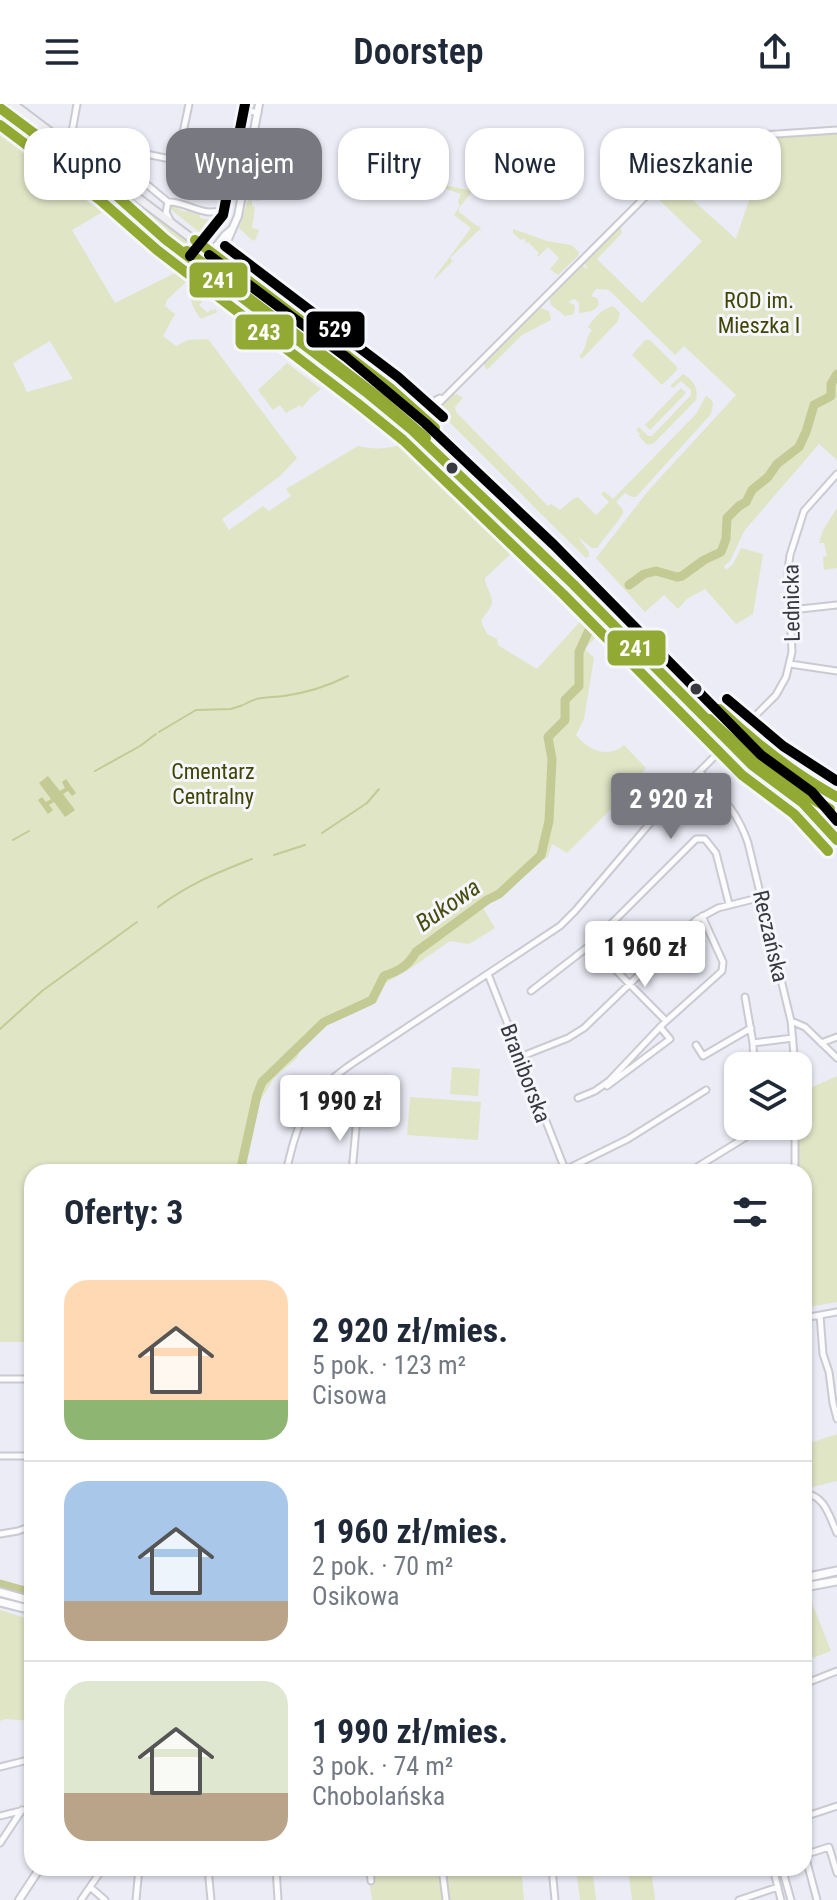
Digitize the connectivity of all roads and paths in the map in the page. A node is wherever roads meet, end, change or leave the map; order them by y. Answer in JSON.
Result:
{"nodes":[{"id":1,"x":13,"y":104,"type":"edge"},
{"id":2,"x":77,"y":104,"type":"edge"},
{"id":3,"x":189,"y":104,"type":"edge"},
{"id":4,"x":259,"y":104,"type":"edge"},
{"id":5,"x":242,"y":107,"type":"edge"},
{"id":6,"x":0,"y":108,"type":"edge"},
{"id":7,"x":258,"y":113,"type":"junction"},
{"id":8,"x":46,"y":128,"type":"edge"},
{"id":9,"x":73,"y":128,"type":"edge"},
{"id":10,"x":184,"y":128,"type":"edge"},
{"id":11,"x":238,"y":128,"type":"edge"},
{"id":12,"x":837,"y":130,"type":"edge"},
{"id":13,"x":150,"y":187,"type":"edge"},
{"id":14,"x":143,"y":200,"type":"edge"},
{"id":15,"x":229,"y":200,"type":"edge"},
{"id":16,"x":168,"y":202,"type":"junction"},
{"id":17,"x":171,"y":221,"type":"junction"},
{"id":18,"x":214,"y":254,"type":"junction"},
{"id":19,"x":204,"y":269,"type":"junction"},
{"id":20,"x":422,"y":415,"type":"junction"},
{"id":21,"x":409,"y":427,"type":"junction"},
{"id":22,"x":837,"y":474,"type":"edge"},
{"id":23,"x":837,"y":605,"type":"edge"},
{"id":24,"x":791,"y":610,"type":"junction"},
{"id":25,"x":790,"y":664,"type":"junction"},
{"id":26,"x":837,"y":671,"type":"edge"},
{"id":27,"x":742,"y":730,"type":"junction"},
{"id":28,"x":729,"y":742,"type":"junction"},
{"id":29,"x":700,"y":772,"type":"junction"},
{"id":30,"x":793,"y":795,"type":"junction"},
{"id":31,"x":836,"y":796,"type":"edge"},
{"id":32,"x":837,"y":822,"type":"edge"},
{"id":33,"x":837,"y":830,"type":"edge"},
{"id":34,"x":827,"y":832,"type":"junction"},
{"id":35,"x":837,"y":840,"type":"edge"},
{"id":36,"x":762,"y":897,"type":"junction"},
{"id":37,"x":729,"y":904,"type":"junction"},
{"id":38,"x":702,"y":916,"type":"junction"},
{"id":39,"x":590,"y":944,"type":"junction"},
{"id":40,"x":488,"y":974,"type":"junction"},
{"id":41,"x":630,"y":984,"type":"junction"},
{"id":42,"x":531,"y":991,"type":"dead end"},
{"id":43,"x":745,"y":997,"type":"dead end"},
{"id":44,"x":666,"y":1021,"type":"junction"},
{"id":45,"x":791,"y":1021,"type":"junction"},
{"id":46,"x":660,"y":1027,"type":"junction"},
{"id":47,"x":751,"y":1028,"type":"junction"},
{"id":48,"x":837,"y":1037,"type":"edge"},
{"id":49,"x":793,"y":1038,"type":"junction"},
{"id":50,"x":753,"y":1043,"type":"junction"},
{"id":51,"x":821,"y":1043,"type":"junction"},
{"id":52,"x":696,"y":1045,"type":"dead end"},
{"id":53,"x":753,"y":1052,"type":"edge"},
{"id":54,"x":794,"y":1052,"type":"edge"},
{"id":55,"x":520,"y":1057,"type":"junction"},
{"id":56,"x":837,"y":1058,"type":"edge"},
{"id":57,"x":628,"y":1067,"type":"junction"},
{"id":58,"x":706,"y":1090,"type":"dead end"},
{"id":59,"x":578,"y":1098,"type":"dead end"},
{"id":60,"x":357,"y":1117,"type":"dead end"},
{"id":61,"x":741,"y":1140,"type":"edge"},
{"id":62,"x":795,"y":1140,"type":"edge"},
{"id":63,"x":288,"y":1164,"type":"edge"},
{"id":64,"x":353,"y":1164,"type":"edge"},
{"id":65,"x":563,"y":1164,"type":"edge"},
{"id":66,"x":580,"y":1164,"type":"edge"},
{"id":67,"x":702,"y":1164,"type":"edge"},
{"id":68,"x":795,"y":1164,"type":"edge"},
{"id":69,"x":837,"y":1312,"type":"edge"},
{"id":70,"x":820,"y":1315,"type":"junction"},
{"id":71,"x":812,"y":1316,"type":"edge"},
{"id":72,"x":0,"y":1379,"type":"edge"},
{"id":73,"x":24,"y":1379,"type":"edge"},
{"id":74,"x":834,"y":1388,"type":"edge"},
{"id":75,"x":837,"y":1416,"type":"edge"},
{"id":76,"x":0,"y":1456,"type":"edge"},
{"id":77,"x":24,"y":1456,"type":"edge"},
{"id":78,"x":812,"y":1494,"type":"edge"},
{"id":79,"x":24,"y":1529,"type":"edge"},
{"id":80,"x":837,"y":1533,"type":"edge"},
{"id":81,"x":0,"y":1534,"type":"edge"},
{"id":82,"x":837,"y":1571,"type":"edge"},
{"id":83,"x":812,"y":1576,"type":"edge"},
{"id":84,"x":837,"y":1581,"type":"edge"},
{"id":85,"x":812,"y":1586,"type":"edge"},
{"id":86,"x":0,"y":1592,"type":"edge"},
{"id":87,"x":24,"y":1599,"type":"edge"},
{"id":88,"x":0,"y":1602,"type":"edge"},
{"id":89,"x":24,"y":1608,"type":"edge"},
{"id":90,"x":837,"y":1671,"type":"edge"},
{"id":91,"x":812,"y":1681,"type":"edge"},
{"id":92,"x":24,"y":1761,"type":"edge"},
{"id":93,"x":0,"y":1767,"type":"edge"},
{"id":94,"x":837,"y":1806,"type":"edge"},
{"id":95,"x":22,"y":1810,"type":"joint"},
{"id":96,"x":812,"y":1814,"type":"edge"},
{"id":97,"x":0,"y":1816,"type":"edge"},
{"id":98,"x":0,"y":1843,"type":"edge"},
{"id":99,"x":812,"y":1852,"type":"edge"},
{"id":100,"x":837,"y":1873,"type":"edge"},
{"id":101,"x":35,"y":1876,"type":"edge"},
{"id":102,"x":98,"y":1876,"type":"edge"},
{"id":103,"x":138,"y":1876,"type":"edge"},
{"id":104,"x":209,"y":1876,"type":"edge"},
{"id":105,"x":276,"y":1876,"type":"edge"},
{"id":106,"x":371,"y":1876,"type":"edge"},
{"id":107,"x":443,"y":1876,"type":"edge"},
{"id":108,"x":553,"y":1876,"type":"edge"},
{"id":109,"x":775,"y":1876,"type":"edge"},
{"id":110,"x":784,"y":1876,"type":"edge"},
{"id":111,"x":810,"y":1876,"type":"edge"},
{"id":112,"x":371,"y":1881,"type":"dead end"},
{"id":113,"x":90,"y":1887,"type":"junction"},
{"id":114,"x":778,"y":1887,"type":"junction"},
{"id":115,"x":19,"y":1900,"type":"edge"},
{"id":116,"x":81,"y":1900,"type":"edge"},
{"id":117,"x":105,"y":1900,"type":"edge"},
{"id":118,"x":136,"y":1900,"type":"edge"},
{"id":119,"x":211,"y":1900,"type":"edge"},
{"id":120,"x":278,"y":1900,"type":"edge"},
{"id":121,"x":446,"y":1900,"type":"edge"},
{"id":122,"x":555,"y":1900,"type":"edge"},
{"id":123,"x":739,"y":1900,"type":"edge"},
{"id":124,"x":781,"y":1900,"type":"edge"},
{"id":125,"x":791,"y":1900,"type":"edge"},
{"id":126,"x":817,"y":1900,"type":"edge"}],
"edges":[{"from":1,"to":8,"type":"main road"},
{"from":2,"to":9,"type":"street"},
{"from":3,"to":10,"type":"street"},
{"from":4,"to":7,"type":"street"},
{"from":5,"to":7,"type":"street"},
{"from":5,"to":11,"type":"street"},
{"from":6,"to":19,"type":"main road"},
{"from":7,"to":18,"type":"street"},
{"from":12,"to":20,"type":"street"},
{"from":13,"to":16,"type":"street"},
{"from":14,"to":17,"type":"main road"},
{"from":15,"to":16,"type":"street"},
{"from":16,"to":17,"type":"street"},
{"from":17,"to":18,"type":"main road"},
{"from":18,"to":19,"type":"street"},
{"from":18,"to":20,"type":"main road"},
{"from":19,"to":21,"type":"main road"},
{"from":20,"to":21,"type":"street"},
{"from":20,"to":27,"type":"main road"},
{"from":21,"to":28,"type":"main road"},
{"from":22,"to":24,"type":"street","name":"Lednicka"},
{"from":23,"to":24,"type":"street"},
{"from":24,"to":25,"type":"street","name":"Lednicka"},
{"from":25,"to":26,"type":"street"},
{"from":25,"to":27,"type":"street","name":"Lednicka"},
{"from":27,"to":28,"type":"street","name":"Lednicka"},
{"from":27,"to":31,"type":"main road"},
{"from":28,"to":29,"type":"street","name":"Lednicka"},
{"from":28,"to":30,"type":"main road"},
{"from":29,"to":36,"type":"street","name":"Reczańska"},
{"from":29,"to":40,"type":"street","name":"Lednicka"},
{"from":30,"to":32,"type":"main road"},
{"from":30,"to":34,"type":"street"},
{"from":33,"to":34,"type":"street"},
{"from":34,"to":35,"type":"street"},
{"from":36,"to":37,"type":"street"},
{"from":36,"to":45,"type":"street","name":"Reczańska"},
{"from":37,"to":38,"type":"street"},
{"from":37,"to":39,"type":"street"},
{"from":38,"to":41,"type":"street"},
{"from":38,"to":44,"type":"street"},
{"from":39,"to":41,"type":"street"},
{"from":39,"to":42,"type":"street"},
{"from":40,"to":55,"type":"street","name":"Braniborska"},
{"from":40,"to":63,"type":"street","name":"Lednicka"},
{"from":41,"to":44,"type":"street"},
{"from":41,"to":55,"type":"street"},
{"from":43,"to":47,"type":"street"},
{"from":44,"to":46,"type":"street"},
{"from":45,"to":49,"type":"street","name":"Reczańska"},
{"from":45,"to":51,"type":"street"},
{"from":46,"to":57,"type":"street"},
{"from":46,"to":57,"type":"street"},
{"from":47,"to":50,"type":"street"},
{"from":47,"to":52,"type":"street"},
{"from":48,"to":51,"type":"street"},
{"from":49,"to":50,"type":"street"},
{"from":49,"to":54,"type":"street","name":"Reczańska"},
{"from":50,"to":53,"type":"street"},
{"from":51,"to":56,"type":"street"},
{"from":55,"to":65,"type":"street","name":"Braniborska"},
{"from":57,"to":59,"type":"street"},
{"from":58,"to":66,"type":"street"},
{"from":60,"to":64,"type":"street"},
{"from":61,"to":67,"type":"street"},
{"from":62,"to":68,"type":"street"},
{"from":69,"to":70,"type":"street"},
{"from":70,"to":71,"type":"street"},
{"from":70,"to":74,"type":"street"},
{"from":72,"to":73,"type":"street"},
{"from":74,"to":75,"type":"street"},
{"from":76,"to":77,"type":"street"},
{"from":78,"to":80,"type":"street"},
{"from":79,"to":81,"type":"street"},
{"from":82,"to":83,"type":"main road"},
{"from":84,"to":85,"type":"main road"},
{"from":86,"to":87,"type":"main road"},
{"from":88,"to":89,"type":"main road"},
{"from":90,"to":91,"type":"street"},
{"from":92,"to":93,"type":"street"},
{"from":94,"to":96,"type":"street"},
{"from":95,"to":97,"type":"street"},
{"from":95,"to":98,"type":"street"},
{"from":99,"to":100,"type":"street"},
{"from":101,"to":115,"type":"street"},
{"from":102,"to":113,"type":"street"},
{"from":103,"to":118,"type":"street"},
{"from":104,"to":119,"type":"street"},
{"from":105,"to":120,"type":"street"},
{"from":106,"to":112,"type":"street"},
{"from":107,"to":121,"type":"street"},
{"from":108,"to":122,"type":"street"},
{"from":109,"to":114,"type":"street"},
{"from":110,"to":125,"type":"street"},
{"from":111,"to":126,"type":"street"},
{"from":113,"to":116,"type":"street"},
{"from":113,"to":117,"type":"street"},
{"from":114,"to":123,"type":"street"},
{"from":114,"to":124,"type":"street"}]}
